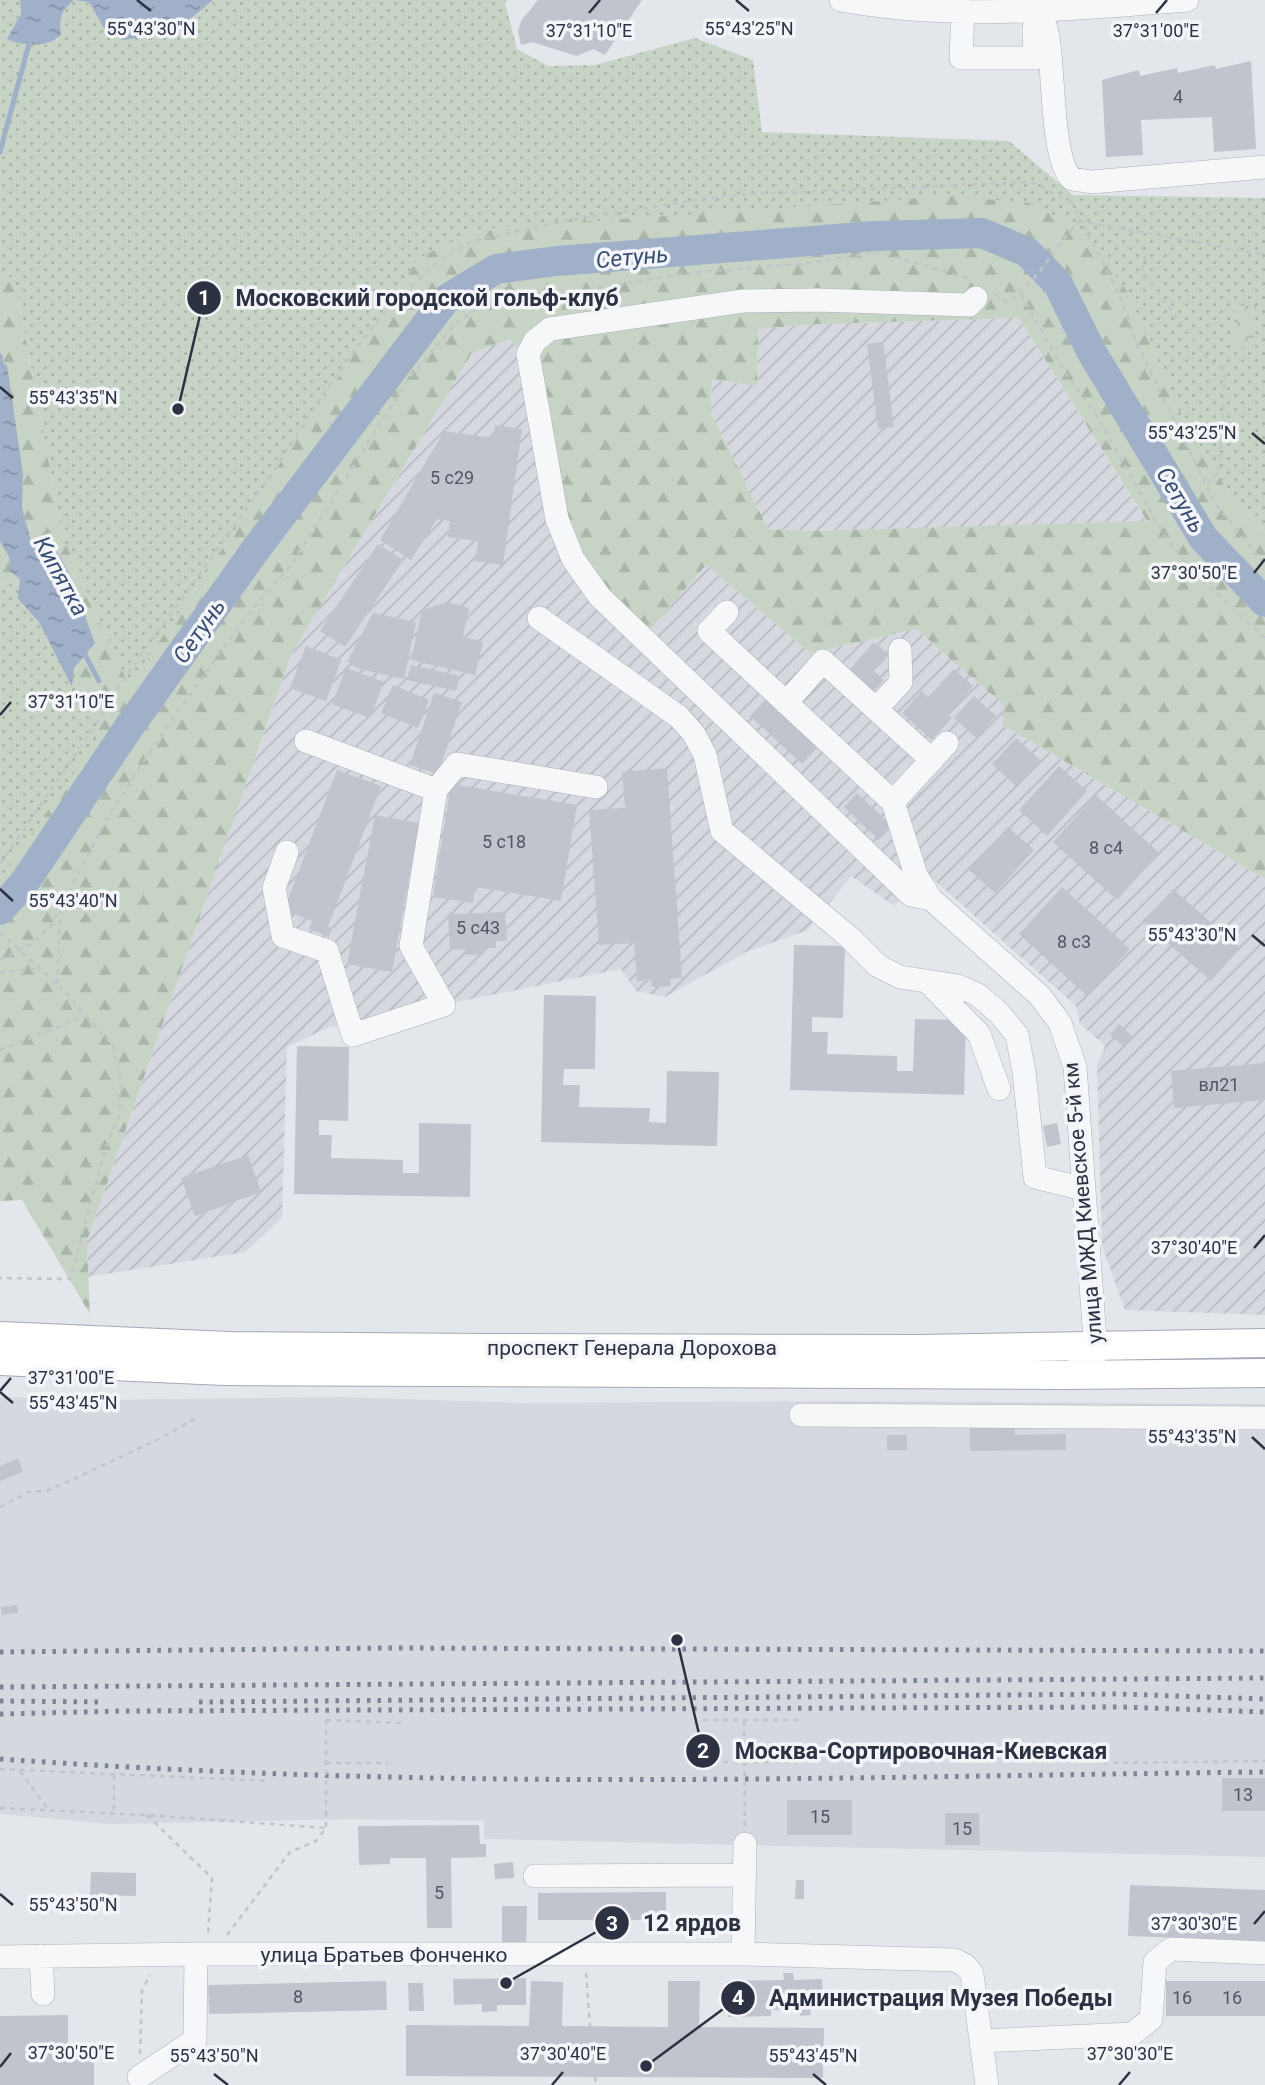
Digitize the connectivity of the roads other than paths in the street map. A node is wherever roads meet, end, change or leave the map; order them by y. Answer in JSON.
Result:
{"nodes":[{"id":1,"x":841,"y":0,"type":"edge"},
{"id":2,"x":1187,"y":0,"type":"edge"},
{"id":3,"x":963,"y":10,"type":"junction"},
{"id":4,"x":1037,"y":11,"type":"junction"},
{"id":5,"x":1265,"y":167,"type":"edge"},
{"id":6,"x":979,"y":289,"type":"road end"},
{"id":7,"x":727,"y":612,"type":"dead end"},
{"id":8,"x":539,"y":618,"type":"dead end"},
{"id":9,"x":900,"y":650,"type":"dead end"},
{"id":10,"x":786,"y":703,"type":"junction"},
{"id":11,"x":876,"y":709,"type":"junction"},
{"id":12,"x":306,"y":741,"type":"dead end"},
{"id":13,"x":596,"y":787,"type":"dead end"},
{"id":14,"x":436,"y":790,"type":"junction"},
{"id":15,"x":893,"y":802,"type":"junction"},
{"id":16,"x":287,"y":852,"type":"dead end"},
{"id":17,"x":931,"y":899,"type":"junction"},
{"id":18,"x":927,"y":981,"type":"junction"},
{"id":19,"x":999,"y":1089,"type":"dead end"},
{"id":20,"x":1084,"y":1189,"type":"junction"},
{"id":21,"x":0,"y":1336,"type":"edge"},
{"id":22,"x":1265,"y":1343,"type":"edge"},
{"id":23,"x":1096,"y":1345,"type":"junction"},
{"id":24,"x":0,"y":1363,"type":"edge"},
{"id":25,"x":1265,"y":1373,"type":"edge"},
{"id":26,"x":1063,"y":1375,"type":"junction"},
{"id":27,"x":800,"y":1415,"type":"dead end"},
{"id":28,"x":1265,"y":1418,"type":"edge"},
{"id":29,"x":745,"y":1839,"type":"road end"},
{"id":30,"x":744,"y":1875,"type":"junction"},
{"id":31,"x":535,"y":1876,"type":"dead end"},
{"id":32,"x":1265,"y":1953,"type":"edge"},
{"id":33,"x":205,"y":1954,"type":"junction"},
{"id":34,"x":743,"y":1954,"type":"junction"},
{"id":35,"x":41,"y":1956,"type":"junction"},
{"id":36,"x":0,"y":1957,"type":"edge"},
{"id":37,"x":43,"y":1994,"type":"dead end"},
{"id":38,"x":981,"y":2041,"type":"junction"},
{"id":39,"x":139,"y":2077,"type":"road end"},
{"id":40,"x":987,"y":2085,"type":"edge"}],
"edges":[{"from":1,"to":3,"type":"street"},
{"from":2,"to":4,"type":"street"},
{"from":3,"to":4,"type":"street"},
{"from":3,"to":4,"type":"street"},
{"from":4,"to":5,"type":"street"},
{"from":6,"to":17,"type":"street"},
{"from":7,"to":10,"type":"street"},
{"from":8,"to":18,"type":"street"},
{"from":9,"to":11,"type":"street"},
{"from":10,"to":11,"type":"street"},
{"from":10,"to":15,"type":"street"},
{"from":11,"to":15,"type":"street"},
{"from":12,"to":14,"type":"street"},
{"from":13,"to":14,"type":"street"},
{"from":14,"to":16,"type":"street"},
{"from":15,"to":17,"type":"street"},
{"from":17,"to":20,"type":"street","name":"улица МЖД Киевское 5-й км"},
{"from":18,"to":19,"type":"street"},
{"from":18,"to":20,"type":"street"},
{"from":20,"to":23,"type":"street","name":"улица МЖД Киевское 5-й км"},
{"from":21,"to":23,"type":"main road","name":"проспект Генерала Дорохова"},
{"from":22,"to":23,"type":"main road","name":"проспект Генерала Дорохова"},
{"from":23,"to":26,"type":"street","name":"улица МЖД Киевское 5-й км"},
{"from":24,"to":26,"type":"main road","name":"проспект Генерала Дорохова"},
{"from":25,"to":26,"type":"main road","name":"проспект Генерала Дорохова"},
{"from":27,"to":28,"type":"street"},
{"from":29,"to":30,"type":"street"},
{"from":30,"to":31,"type":"street"},
{"from":30,"to":34,"type":"street"},
{"from":32,"to":38,"type":"street"},
{"from":33,"to":34,"type":"street","name":"улица Братьев Фонченко"},
{"from":33,"to":35,"type":"street","name":"улица Братьев Фонченко"},
{"from":33,"to":39,"type":"street"},
{"from":34,"to":38,"type":"street","name":"улица Братьев Фонченко"},
{"from":35,"to":36,"type":"street","name":"улица Братьев Фонченко"},
{"from":35,"to":37,"type":"street"},
{"from":38,"to":40,"type":"street"}]}
